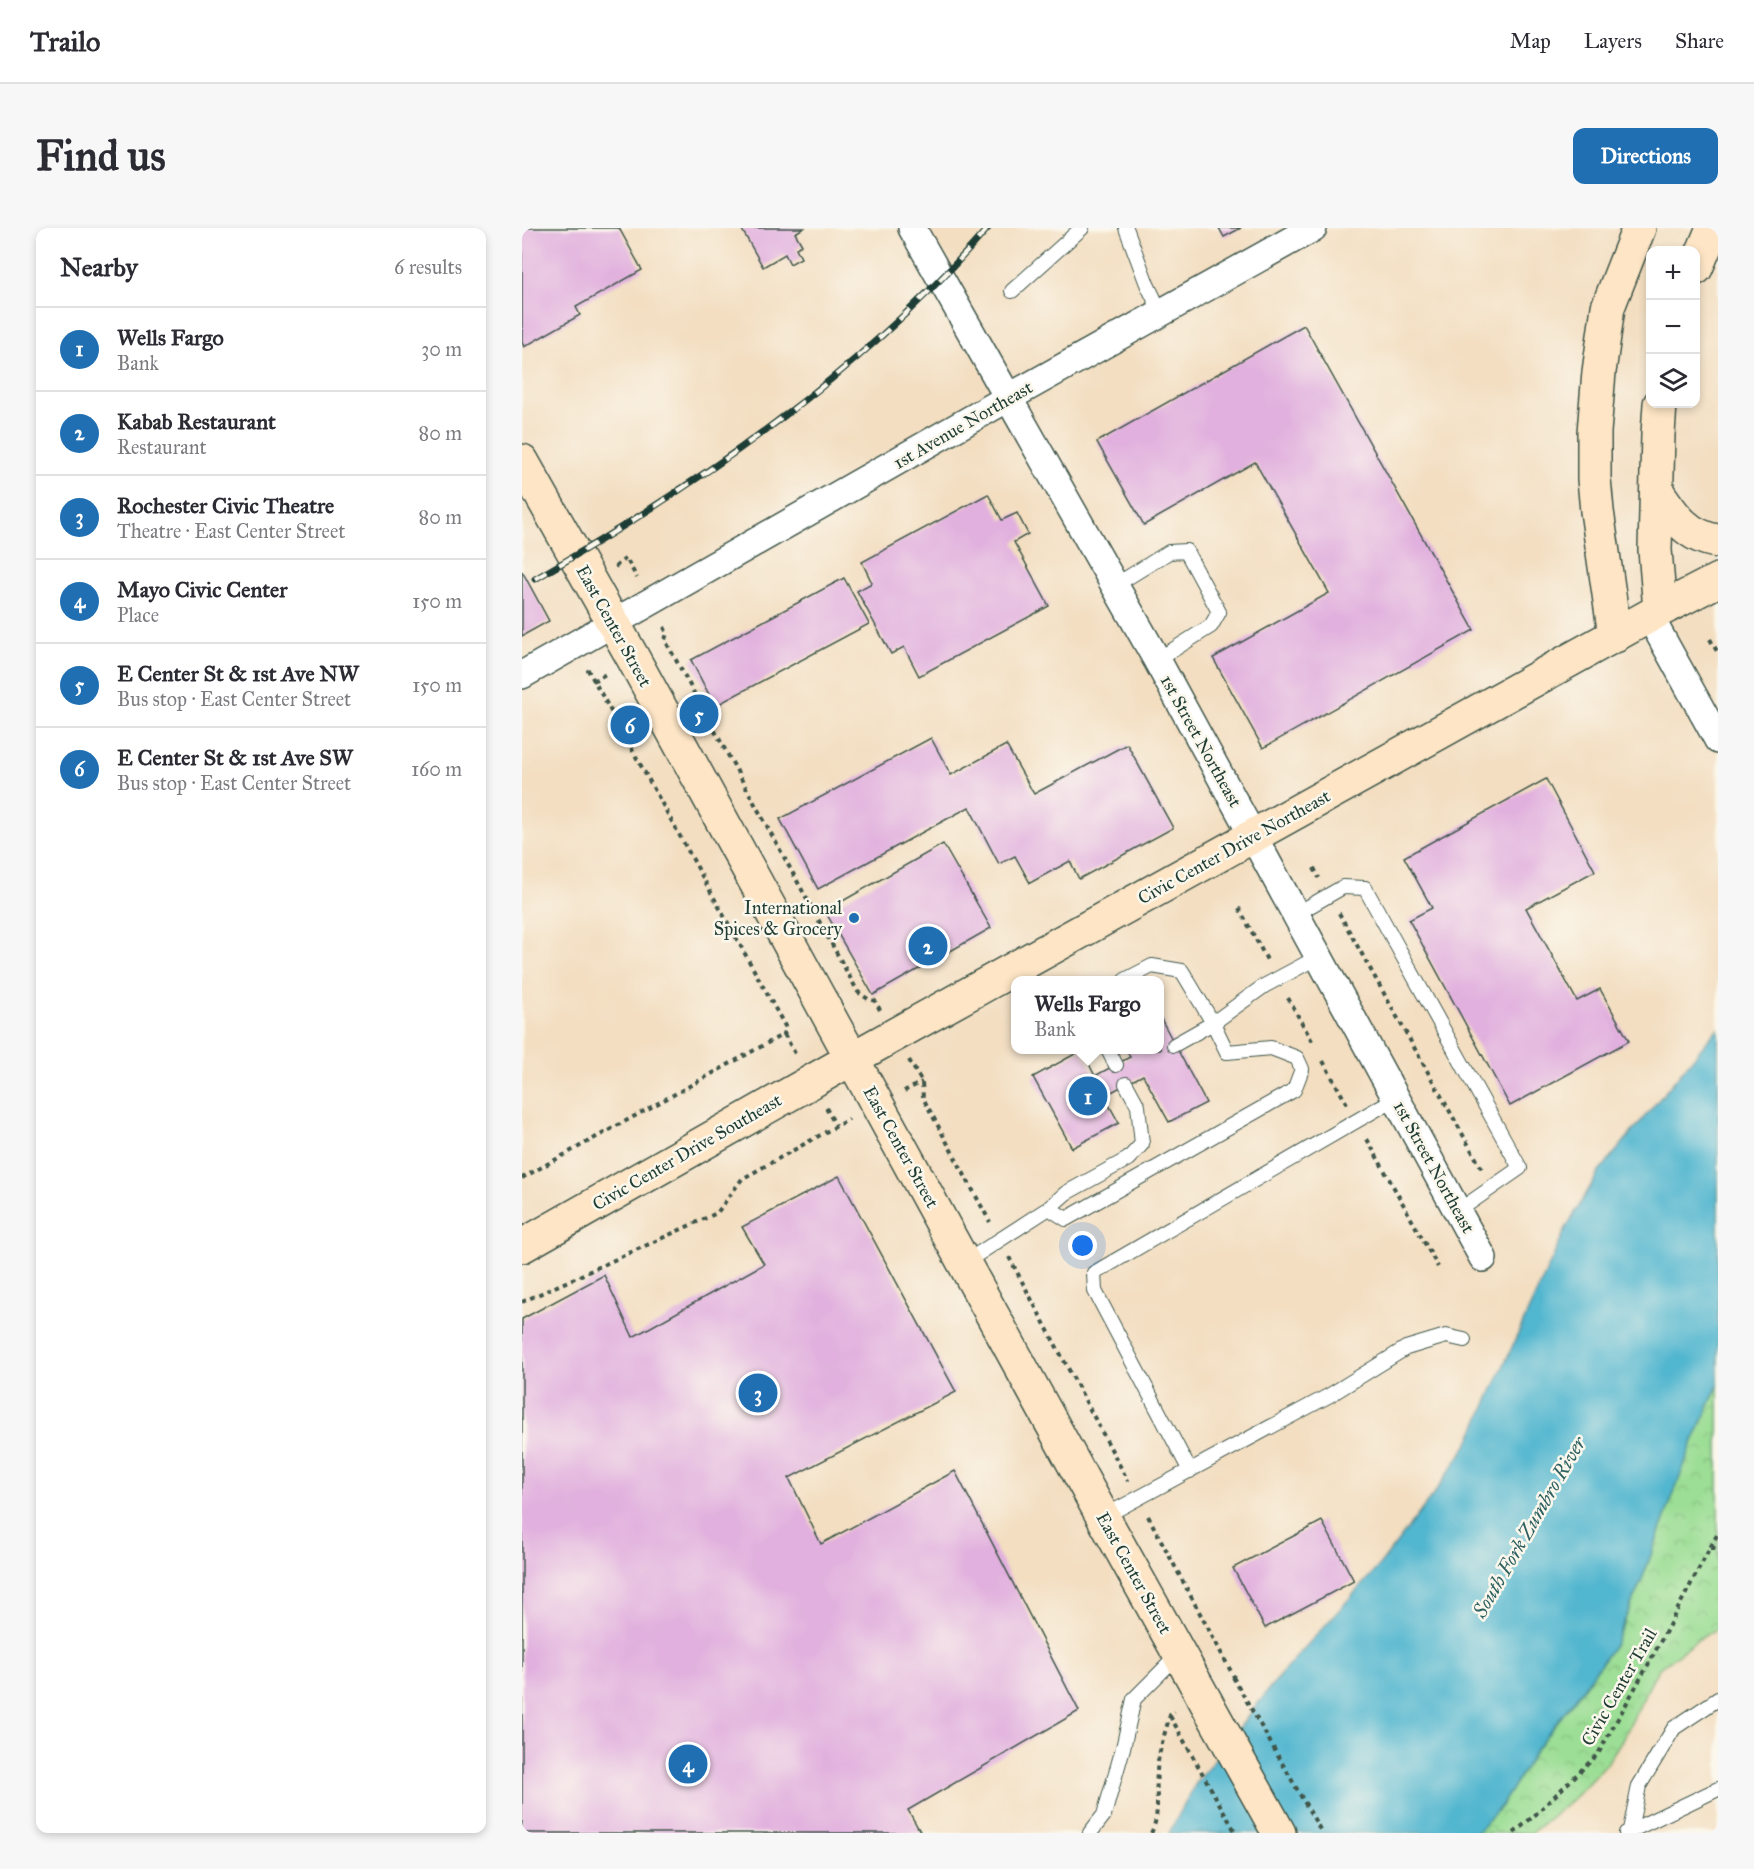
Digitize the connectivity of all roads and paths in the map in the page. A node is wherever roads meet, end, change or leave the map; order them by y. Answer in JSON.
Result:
{"nodes":[{"id":1,"x":912,"y":228,"type":"edge"},
{"id":2,"x":1082,"y":228,"type":"edge"},
{"id":3,"x":1126,"y":228,"type":"edge"},
{"id":4,"x":1313,"y":228,"type":"edge"},
{"id":5,"x":1639,"y":228,"type":"edge"},
{"id":6,"x":1713,"y":228,"type":"edge"},
{"id":7,"x":1700,"y":257,"type":"edge"},
{"id":8,"x":1012,"y":291,"type":"dead end"},
{"id":9,"x":1161,"y":313,"type":"junction"},
{"id":10,"x":1008,"y":398,"type":"junction"},
{"id":11,"x":1660,"y":408,"type":"edge"},
{"id":12,"x":522,"y":461,"type":"edge"},
{"id":13,"x":1657,"y":491,"type":"junction"},
{"id":14,"x":1718,"y":541,"type":"edge"},
{"id":15,"x":1718,"y":580,"type":"edge"},
{"id":16,"x":1114,"y":586,"type":"junction"},
{"id":17,"x":1655,"y":614,"type":"junction"},
{"id":18,"x":613,"y":623,"type":"junction"},
{"id":19,"x":1615,"y":636,"type":"junction"},
{"id":20,"x":1710,"y":639,"type":"dead end"},
{"id":21,"x":665,"y":640,"type":"dead end"},
{"id":22,"x":1718,"y":653,"type":"edge"},
{"id":23,"x":1157,"y":660,"type":"junction"},
{"id":24,"x":522,"y":675,"type":"edge"},
{"id":25,"x":593,"y":681,"type":"dead end"},
{"id":26,"x":1718,"y":740,"type":"edge"},
{"id":27,"x":1254,"y":836,"type":"junction"},
{"id":28,"x":1314,"y":868,"type":"dead end"},
{"id":29,"x":1328,"y":894,"type":"junction"},
{"id":30,"x":1239,"y":908,"type":"dead end"},
{"id":31,"x":1296,"y":914,"type":"junction"},
{"id":32,"x":1320,"y":956,"type":"junction"},
{"id":33,"x":1023,"y":973,"type":"edge"},
{"id":34,"x":1134,"y":976,"type":"edge"},
{"id":35,"x":1011,"y":979,"type":"edge"},
{"id":36,"x":1278,"y":979,"type":"junction"},
{"id":37,"x":858,"y":992,"type":"dead end"},
{"id":38,"x":1213,"y":1023,"type":"junction"},
{"id":39,"x":1174,"y":1045,"type":"dead end"},
{"id":40,"x":1317,"y":1050,"type":"dead end"},
{"id":41,"x":1110,"y":1054,"type":"edge"},
{"id":42,"x":853,"y":1058,"type":"junction"},
{"id":43,"x":1323,"y":1060,"type":"dead end"},
{"id":44,"x":1116,"y":1065,"type":"dead end"},
{"id":45,"x":922,"y":1082,"type":"dead end"},
{"id":46,"x":1126,"y":1084,"type":"dead end"},
{"id":47,"x":1396,"y":1098,"type":"junction"},
{"id":48,"x":1357,"y":1121,"type":"junction"},
{"id":49,"x":836,"y":1126,"type":"dead end"},
{"id":50,"x":522,"y":1178,"type":"edge"},
{"id":51,"x":1493,"y":1188,"type":"junction"},
{"id":52,"x":1049,"y":1208,"type":"junction"},
{"id":53,"x":1458,"y":1212,"type":"junction"},
{"id":54,"x":1000,"y":1240,"type":"junction"},
{"id":55,"x":522,"y":1246,"type":"edge"},
{"id":56,"x":1483,"y":1258,"type":"dead end"},
{"id":57,"x":964,"y":1263,"type":"junction"},
{"id":58,"x":1438,"y":1267,"type":"dead end"},
{"id":59,"x":522,"y":1302,"type":"edge"},
{"id":60,"x":1464,"y":1340,"type":"dead end"},
{"id":61,"x":1190,"y":1471,"type":"junction"},
{"id":62,"x":1138,"y":1498,"type":"junction"},
{"id":63,"x":1103,"y":1517,"type":"junction"},
{"id":64,"x":1718,"y":1533,"type":"edge"},
{"id":65,"x":1711,"y":1548,"type":"junction"},
{"id":66,"x":1718,"y":1548,"type":"edge"},
{"id":67,"x":1179,"y":1654,"type":"junction"},
{"id":68,"x":1234,"y":1677,"type":"dead end"},
{"id":69,"x":1718,"y":1699,"type":"edge"},
{"id":70,"x":1248,"y":1702,"type":"dead end"},
{"id":71,"x":1718,"y":1789,"type":"edge"},
{"id":72,"x":1628,"y":1831,"type":"edge"},
{"id":73,"x":1090,"y":1833,"type":"edge"},
{"id":74,"x":1151,"y":1833,"type":"edge"},
{"id":75,"x":1236,"y":1833,"type":"edge"},
{"id":76,"x":1279,"y":1833,"type":"edge"},
{"id":77,"x":1322,"y":1833,"type":"edge"},
{"id":78,"x":1514,"y":1833,"type":"edge"}],
"edges":[{"from":1,"to":10,"type":"street","name":"1st Street Northeast"},
{"from":2,"to":8,"type":"lane"},
{"from":3,"to":9,"type":"lane"},
{"from":4,"to":9,"type":"street","name":"1st Avenue Northeast"},
{"from":5,"to":19,"type":"main road"},
{"from":6,"to":7,"type":"main road"},
{"from":9,"to":10,"type":"street","name":"1st Avenue Northeast"},
{"from":10,"to":16,"type":"street","name":"1st Street Northeast"},
{"from":10,"to":18,"type":"street","name":"1st Avenue Northeast"},
{"from":11,"to":13,"type":"main road"},
{"from":12,"to":18,"type":"main road","name":"East Center Street"},
{"from":13,"to":14,"type":"main road"},
{"from":13,"to":17,"type":"main road"},
{"from":15,"to":17,"type":"main road","name":"Civic Center Drive Northeast"},
{"from":16,"to":23,"type":"street","name":"1st Street Northeast"},
{"from":16,"to":23,"type":"lane"},
{"from":17,"to":19,"type":"main road","name":"Civic Center Drive Northeast"},
{"from":17,"to":26,"type":"street"},
{"from":18,"to":24,"type":"street","name":"1st Avenue Northeast"},
{"from":18,"to":42,"type":"main road","name":"East Center Street"},
{"from":19,"to":27,"type":"main road","name":"Civic Center Drive Northeast"},
{"from":20,"to":22,"type":"path"},
{"from":21,"to":37,"type":"path"},
{"from":23,"to":27,"type":"street","name":"1st Street Northeast"},
{"from":25,"to":50,"type":"path"},
{"from":27,"to":31,"type":"street","name":"1st Street Northeast"},
{"from":27,"to":33,"type":"main road","name":"Civic Center Drive Northeast"},
{"from":28,"to":29,"type":"path"},
{"from":29,"to":31,"type":"lane"},
{"from":29,"to":51,"type":"path"},
{"from":29,"to":51,"type":"lane"},
{"from":30,"to":36,"type":"path"},
{"from":31,"to":32,"type":"street","name":"1st Street Northeast"},
{"from":32,"to":36,"type":"lane"},
{"from":32,"to":47,"type":"street","name":"1st Street Northeast"},
{"from":34,"to":38,"type":"lane"},
{"from":35,"to":42,"type":"main road","name":"Civic Center Drive Northeast"},
{"from":36,"to":38,"type":"lane"},
{"from":36,"to":40,"type":"path"},
{"from":38,"to":39,"type":"lane"},
{"from":38,"to":52,"type":"lane"},
{"from":41,"to":44,"type":"lane"},
{"from":42,"to":55,"type":"main road","name":"Civic Center Drive Southeast"},
{"from":42,"to":57,"type":"main road","name":"East Center Street"},
{"from":43,"to":48,"type":"path"},
{"from":45,"to":54,"type":"path"},
{"from":46,"to":52,"type":"lane"},
{"from":47,"to":48,"type":"lane"},
{"from":47,"to":53,"type":"street","name":"1st Street Northeast"},
{"from":48,"to":58,"type":"path"},
{"from":48,"to":61,"type":"lane"},
{"from":49,"to":59,"type":"path"},
{"from":51,"to":53,"type":"lane"},
{"from":52,"to":54,"type":"lane"},
{"from":53,"to":56,"type":"street","name":"1st Street Northeast"},
{"from":54,"to":57,"type":"lane"},
{"from":54,"to":62,"type":"path"},
{"from":57,"to":63,"type":"main road","name":"East Center Street"},
{"from":60,"to":61,"type":"lane"},
{"from":61,"to":62,"type":"lane"},
{"from":62,"to":63,"type":"lane"},
{"from":62,"to":68,"type":"path"},
{"from":63,"to":67,"type":"main road","name":"East Center Street"},
{"from":64,"to":65,"type":"path","name":"Civic Center Trail"},
{"from":65,"to":66,"type":"path"},
{"from":65,"to":78,"type":"path","name":"Civic Center Trail"},
{"from":67,"to":73,"type":"lane"},
{"from":67,"to":76,"type":"main road","name":"East Center Street"},
{"from":69,"to":72,"type":"lane"},
{"from":70,"to":77,"type":"path"},
{"from":71,"to":72,"type":"lane"},
{"from":74,"to":75,"type":"path"}]}
